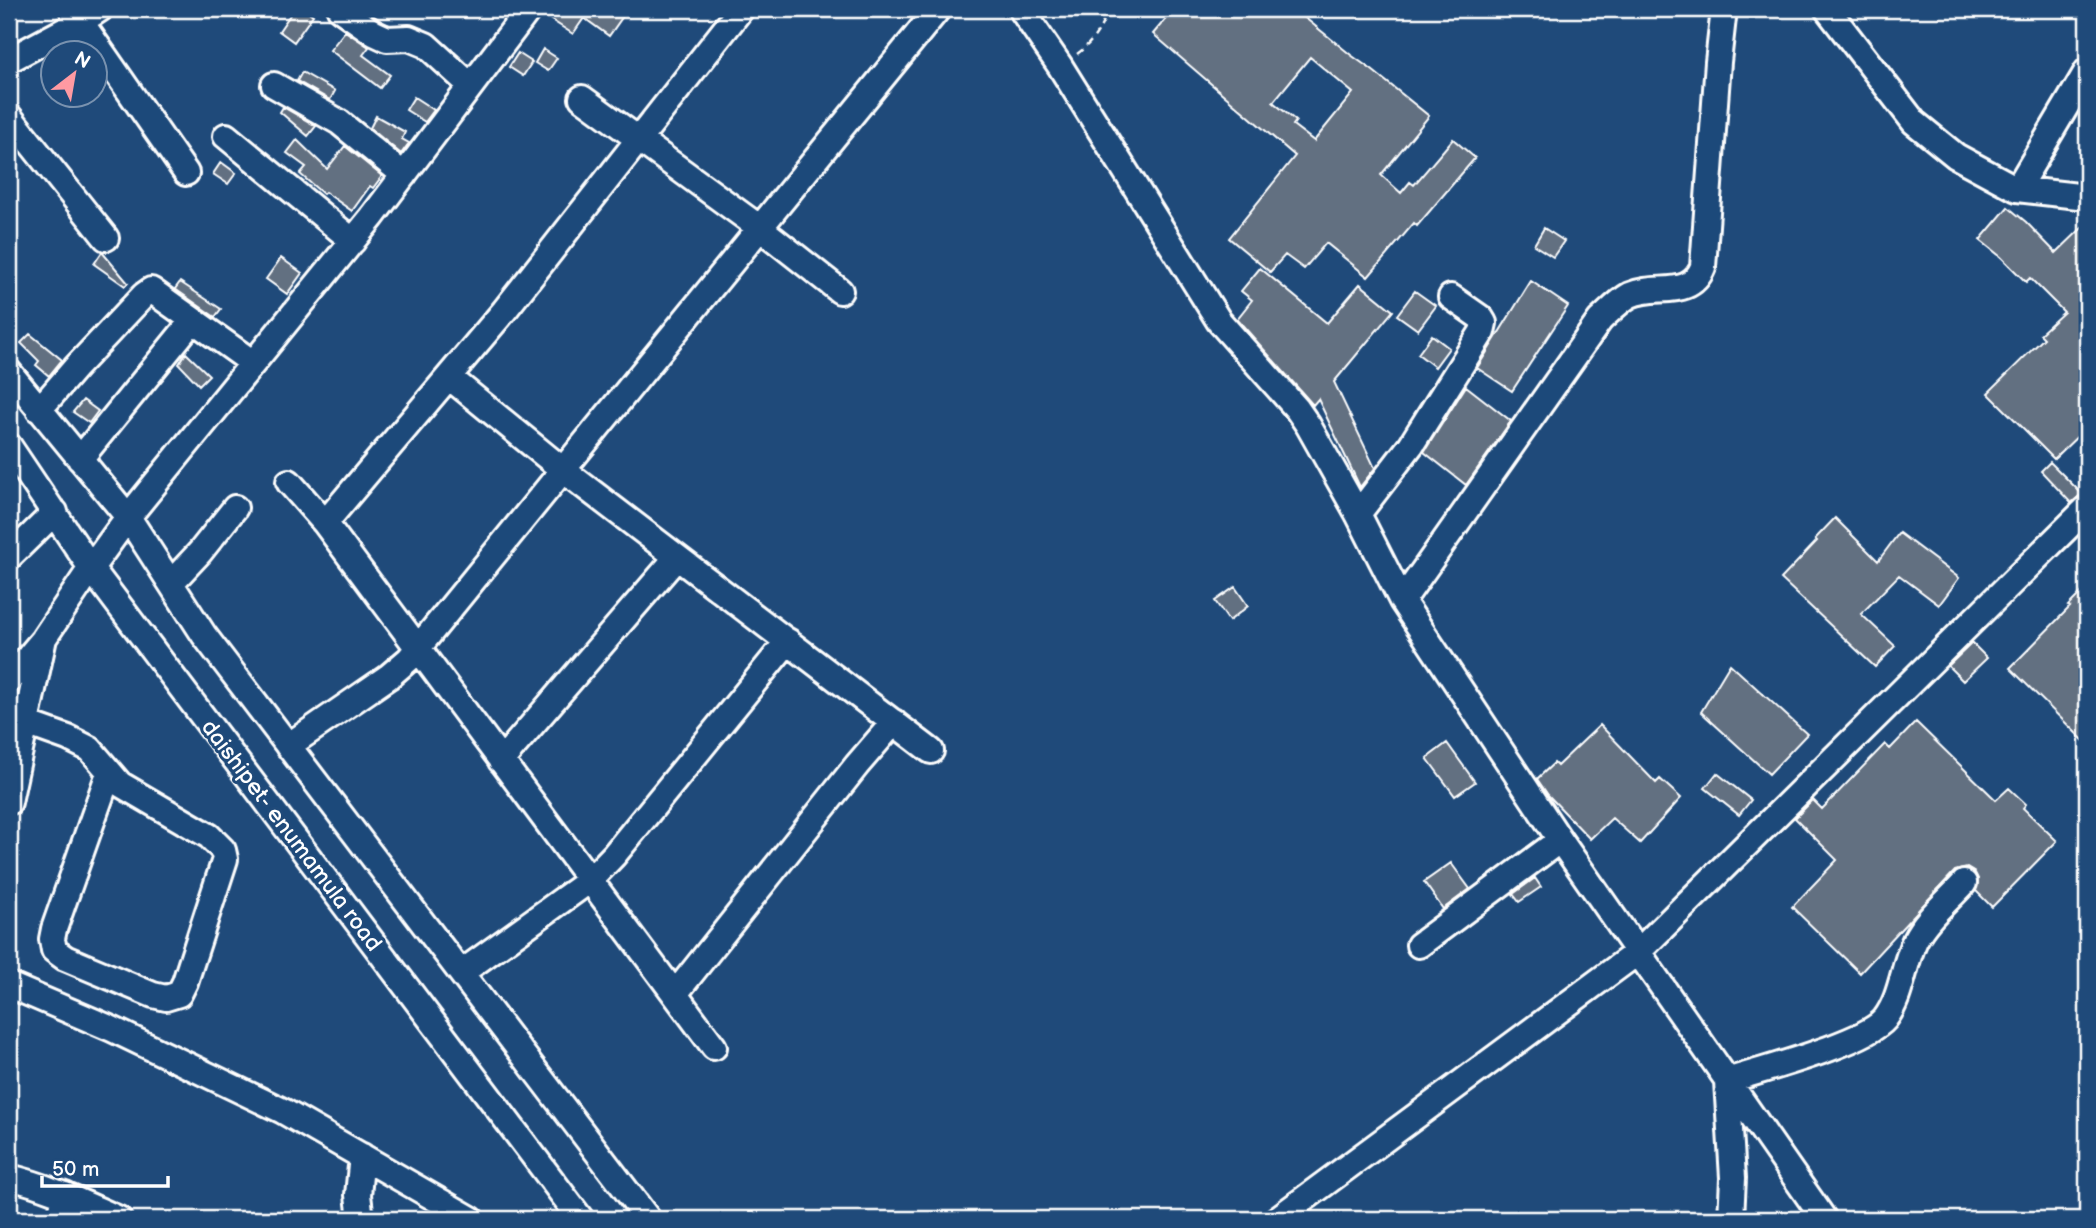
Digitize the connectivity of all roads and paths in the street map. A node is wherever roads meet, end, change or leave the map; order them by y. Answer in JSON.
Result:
{"nodes":[{"id":1,"x":340,"y":9,"type":"edge"},
{"id":2,"x":529,"y":9,"type":"edge"},
{"id":3,"x":741,"y":9,"type":"edge"},
{"id":4,"x":938,"y":9,"type":"edge"},
{"id":5,"x":1021,"y":9,"type":"edge"},
{"id":6,"x":1108,"y":9,"type":"edge"},
{"id":7,"x":1724,"y":9,"type":"edge"},
{"id":8,"x":1827,"y":9,"type":"edge"},
{"id":9,"x":85,"y":13,"type":"edge"},
{"id":10,"x":9,"y":60,"type":"edge"},
{"id":11,"x":1060,"y":66,"type":"junction"},
{"id":12,"x":2087,"y":71,"type":"edge"},
{"id":13,"x":274,"y":85,"type":"dead end"},
{"id":14,"x":471,"y":86,"type":"junction"},
{"id":15,"x":582,"y":98,"type":"dead end"},
{"id":16,"x":9,"y":116,"type":"edge"},
{"id":17,"x":226,"y":136,"type":"dead end"},
{"id":18,"x":638,"y":138,"type":"junction"},
{"id":19,"x":186,"y":173,"type":"dead end"},
{"id":20,"x":404,"y":175,"type":"junction"},
{"id":21,"x":2017,"y":189,"type":"junction"},
{"id":22,"x":2087,"y":197,"type":"edge"},
{"id":23,"x":760,"y":228,"type":"junction"},
{"id":24,"x":106,"y":238,"type":"dead end"},
{"id":25,"x":353,"y":241,"type":"junction"},
{"id":26,"x":840,"y":291,"type":"dead end"},
{"id":27,"x":1451,"y":297,"type":"dead end"},
{"id":28,"x":193,"y":320,"type":"junction"},
{"id":29,"x":253,"y":363,"type":"junction"},
{"id":30,"x":9,"y":372,"type":"edge"},
{"id":31,"x":449,"y":377,"type":"junction"},
{"id":32,"x":40,"y":410,"type":"junction"},
{"id":33,"x":80,"y":459,"type":"junction"},
{"id":34,"x":13,"y":461,"type":"edge"},
{"id":35,"x":563,"y":470,"type":"junction"},
{"id":36,"x":289,"y":482,"type":"dead end"},
{"id":37,"x":234,"y":508,"type":"dead end"},
{"id":38,"x":2087,"y":508,"type":"edge"},
{"id":39,"x":55,"y":512,"type":"junction"},
{"id":40,"x":1358,"y":514,"type":"junction"},
{"id":41,"x":128,"y":517,"type":"junction"},
{"id":42,"x":325,"y":523,"type":"junction"},
{"id":43,"x":9,"y":557,"type":"edge"},
{"id":44,"x":677,"y":557,"type":"junction"},
{"id":45,"x":91,"y":568,"type":"junction"},
{"id":46,"x":171,"y":583,"type":"junction"},
{"id":47,"x":1402,"y":601,"type":"junction"},
{"id":48,"x":44,"y":638,"type":"junction"},
{"id":49,"x":788,"y":641,"type":"junction"},
{"id":50,"x":418,"y":649,"type":"junction"},
{"id":51,"x":9,"y":680,"type":"edge"},
{"id":52,"x":894,"y":722,"type":"junction"},
{"id":53,"x":26,"y":723,"type":"junction"},
{"id":54,"x":288,"y":746,"type":"junction"},
{"id":55,"x":931,"y":751,"type":"dead end"},
{"id":56,"x":501,"y":761,"type":"junction"},
{"id":57,"x":108,"y":773,"type":"junction"},
{"id":58,"x":9,"y":802,"type":"edge"},
{"id":59,"x":1560,"y":840,"type":"junction"},
{"id":60,"x":590,"y":880,"type":"junction"},
{"id":61,"x":1964,"y":883,"type":"dead end"},
{"id":62,"x":1419,"y":945,"type":"dead end"},
{"id":63,"x":1638,"y":952,"type":"junction"},
{"id":64,"x":461,"y":973,"type":"junction"},
{"id":65,"x":9,"y":985,"type":"edge"},
{"id":66,"x":675,"y":994,"type":"junction"},
{"id":67,"x":714,"y":1047,"type":"dead end"},
{"id":68,"x":1727,"y":1081,"type":"junction"},
{"id":69,"x":362,"y":1156,"type":"junction"},
{"id":70,"x":9,"y":1177,"type":"edge"},
{"id":71,"x":65,"y":1195,"type":"junction"},
{"id":72,"x":60,"y":1219,"type":"edge"},
{"id":73,"x":119,"y":1219,"type":"edge"},
{"id":74,"x":361,"y":1219,"type":"edge"},
{"id":75,"x":471,"y":1219,"type":"edge"},
{"id":76,"x":581,"y":1219,"type":"edge"},
{"id":77,"x":648,"y":1219,"type":"edge"},
{"id":78,"x":1277,"y":1219,"type":"edge"},
{"id":79,"x":1731,"y":1219,"type":"edge"},
{"id":80,"x":1824,"y":1219,"type":"edge"}],
"edges":[{"from":1,"to":14,"type":"street"},
{"from":2,"to":14,"type":"street"},
{"from":3,"to":18,"type":"street"},
{"from":4,"to":23,"type":"street"},
{"from":5,"to":11,"type":"street"},
{"from":6,"to":11,"type":"path"},
{"from":7,"to":47,"type":"street"},
{"from":8,"to":21,"type":"street"},
{"from":9,"to":10,"type":"street"},
{"from":9,"to":19,"type":"street"},
{"from":11,"to":40,"type":"street"},
{"from":12,"to":21,"type":"street"},
{"from":13,"to":20,"type":"street"},
{"from":14,"to":20,"type":"street"},
{"from":15,"to":18,"type":"street"},
{"from":16,"to":24,"type":"street"},
{"from":17,"to":25,"type":"street"},
{"from":18,"to":23,"type":"street"},
{"from":18,"to":31,"type":"street"},
{"from":20,"to":25,"type":"street"},
{"from":21,"to":22,"type":"street"},
{"from":23,"to":26,"type":"street"},
{"from":23,"to":35,"type":"street"},
{"from":25,"to":29,"type":"street"},
{"from":27,"to":40,"type":"street"},
{"from":28,"to":29,"type":"street"},
{"from":28,"to":32,"type":"street"},
{"from":28,"to":33,"type":"street"},
{"from":29,"to":41,"type":"street"},
{"from":30,"to":32,"type":"street"},
{"from":31,"to":35,"type":"street"},
{"from":31,"to":42,"type":"street"},
{"from":32,"to":33,"type":"street"},
{"from":33,"to":41,"type":"street"},
{"from":34,"to":39,"type":"street","name":"daishipet- enumamula road"},
{"from":35,"to":44,"type":"street"},
{"from":35,"to":50,"type":"street"},
{"from":36,"to":42,"type":"street"},
{"from":37,"to":46,"type":"street"},
{"from":38,"to":63,"type":"street"},
{"from":39,"to":43,"type":"street"},
{"from":39,"to":45,"type":"street","name":"daishipet- enumamula road"},
{"from":40,"to":47,"type":"street"},
{"from":41,"to":45,"type":"street"},
{"from":41,"to":46,"type":"street"},
{"from":42,"to":50,"type":"street"},
{"from":44,"to":49,"type":"street"},
{"from":44,"to":56,"type":"street"},
{"from":45,"to":48,"type":"street"},
{"from":45,"to":76,"type":"street","name":"daishipet- enumamula road"},
{"from":46,"to":54,"type":"street"},
{"from":47,"to":59,"type":"street"},
{"from":48,"to":51,"type":"street"},
{"from":48,"to":53,"type":"street"},
{"from":49,"to":52,"type":"street"},
{"from":49,"to":60,"type":"street"},
{"from":50,"to":54,"type":"street"},
{"from":50,"to":56,"type":"street"},
{"from":52,"to":55,"type":"street"},
{"from":52,"to":66,"type":"street"},
{"from":53,"to":57,"type":"street"},
{"from":53,"to":58,"type":"street"},
{"from":54,"to":64,"type":"street"},
{"from":56,"to":60,"type":"street"},
{"from":57,"to":57,"type":"street"},
{"from":59,"to":62,"type":"street"},
{"from":59,"to":63,"type":"street"},
{"from":60,"to":64,"type":"street"},
{"from":60,"to":66,"type":"street"},
{"from":61,"to":68,"type":"street"},
{"from":63,"to":68,"type":"street"},
{"from":63,"to":78,"type":"street"},
{"from":64,"to":77,"type":"street"},
{"from":65,"to":69,"type":"street"},
{"from":66,"to":67,"type":"street"},
{"from":68,"to":79,"type":"street"},
{"from":68,"to":80,"type":"street"},
{"from":69,"to":74,"type":"street"},
{"from":69,"to":75,"type":"street"},
{"from":70,"to":71,"type":"street"},
{"from":71,"to":72,"type":"street"},
{"from":71,"to":73,"type":"street"}]}
